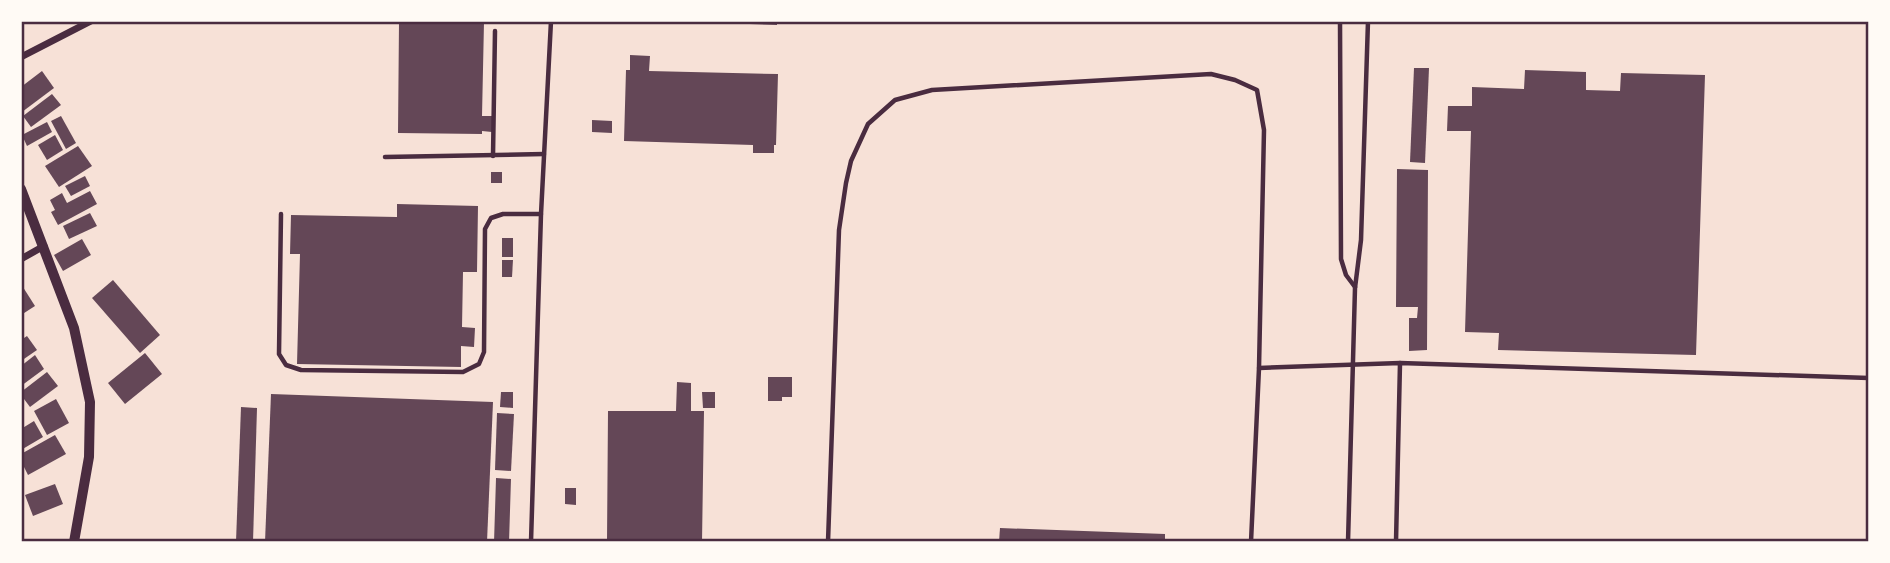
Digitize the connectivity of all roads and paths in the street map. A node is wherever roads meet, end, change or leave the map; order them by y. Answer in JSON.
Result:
{"nodes":[{"id":1,"x":91,"y":21,"type":"edge"},
{"id":2,"x":551,"y":21,"type":"edge"},
{"id":3,"x":1340,"y":21,"type":"edge"},
{"id":4,"x":1368,"y":21,"type":"edge"},
{"id":5,"x":495,"y":31,"type":"dead end"},
{"id":6,"x":21,"y":57,"type":"edge"},
{"id":7,"x":544,"y":154,"type":"junction"},
{"id":8,"x":493,"y":156,"type":"junction"},
{"id":9,"x":384,"y":157,"type":"dead end"},
{"id":10,"x":21,"y":189,"type":"edge"},
{"id":11,"x":281,"y":214,"type":"dead end"},
{"id":12,"x":541,"y":214,"type":"junction"},
{"id":13,"x":44,"y":246,"type":"junction"},
{"id":14,"x":21,"y":259,"type":"edge"},
{"id":15,"x":1355,"y":288,"type":"junction"},
{"id":16,"x":1400,"y":363,"type":"junction"},
{"id":17,"x":1353,"y":364,"type":"junction"},
{"id":18,"x":1259,"y":368,"type":"junction"},
{"id":19,"x":1869,"y":378,"type":"edge"},
{"id":20,"x":74,"y":542,"type":"edge"},
{"id":21,"x":531,"y":542,"type":"edge"},
{"id":22,"x":828,"y":542,"type":"edge"},
{"id":23,"x":1251,"y":542,"type":"edge"},
{"id":24,"x":1348,"y":542,"type":"edge"},
{"id":25,"x":1396,"y":542,"type":"edge"}],
"edges":[{"from":1,"to":6,"type":"street"},
{"from":2,"to":7,"type":"lane"},
{"from":3,"to":15,"type":"lane"},
{"from":4,"to":15,"type":"lane"},
{"from":5,"to":8,"type":"lane"},
{"from":7,"to":8,"type":"lane"},
{"from":7,"to":12,"type":"lane"},
{"from":8,"to":9,"type":"lane"},
{"from":10,"to":13,"type":"street"},
{"from":11,"to":12,"type":"lane"},
{"from":12,"to":21,"type":"lane"},
{"from":13,"to":14,"type":"street"},
{"from":13,"to":20,"type":"street"},
{"from":15,"to":17,"type":"lane"},
{"from":16,"to":17,"type":"lane"},
{"from":16,"to":19,"type":"lane"},
{"from":16,"to":25,"type":"lane"},
{"from":17,"to":18,"type":"lane"},
{"from":17,"to":24,"type":"lane"},
{"from":18,"to":22,"type":"lane"},
{"from":18,"to":23,"type":"lane"}]}
